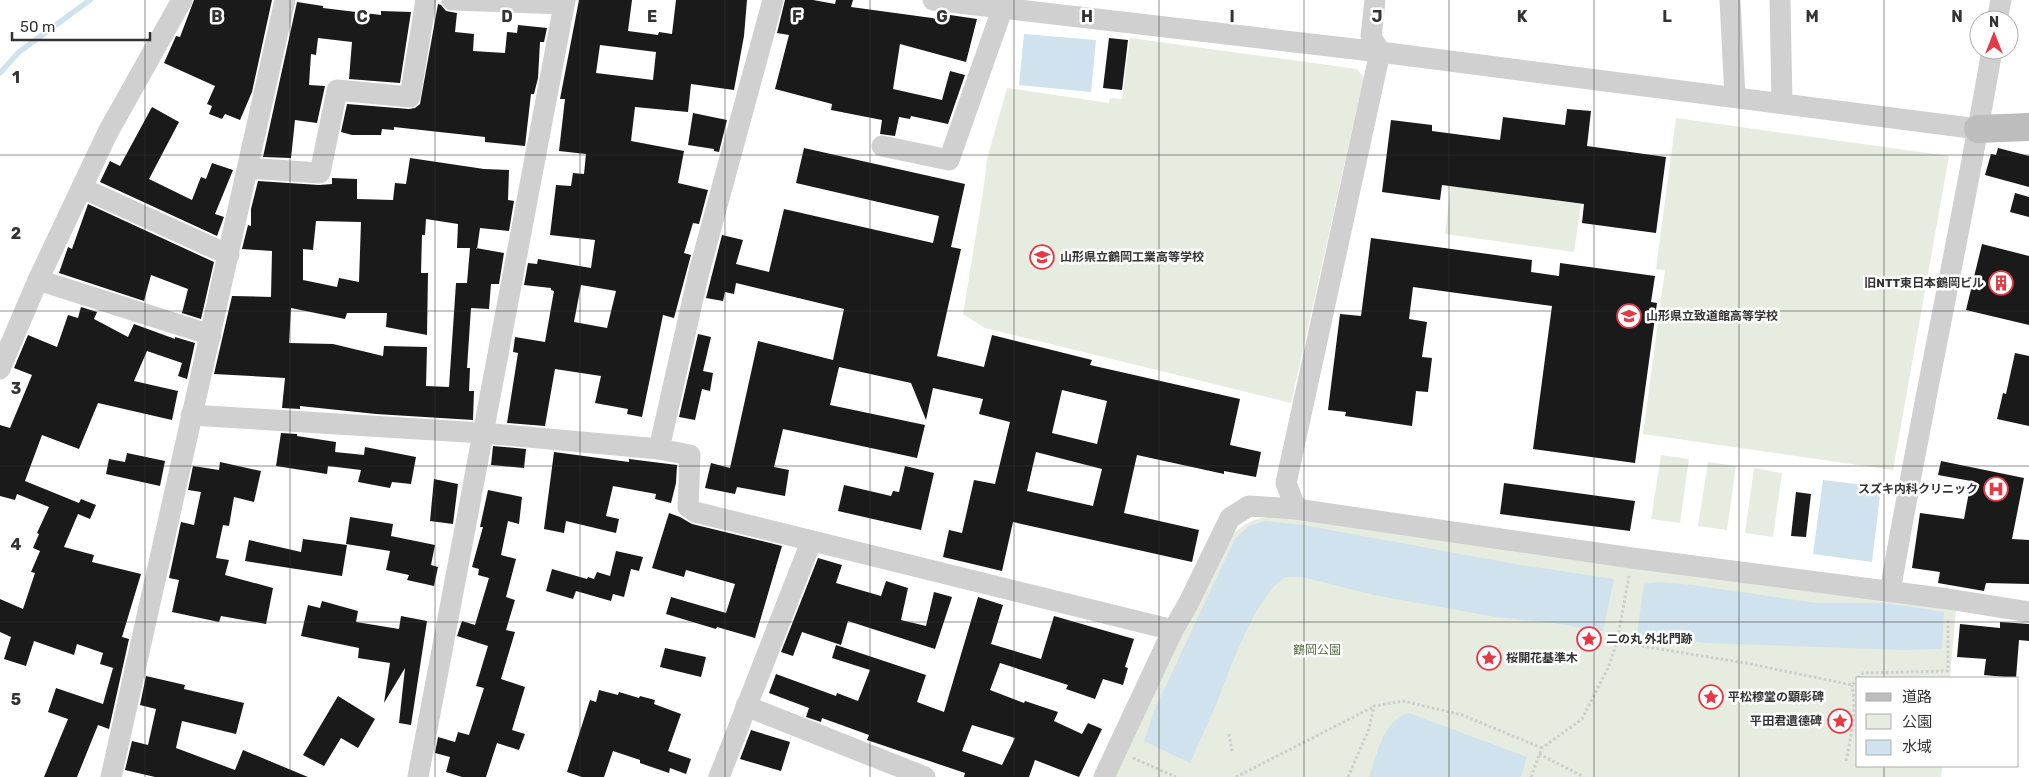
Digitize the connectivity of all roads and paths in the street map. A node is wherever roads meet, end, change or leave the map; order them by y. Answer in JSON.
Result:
{"nodes":[{"id":1,"x":182,"y":0,"type":"edge"},
{"id":2,"x":284,"y":0,"type":"edge"},
{"id":3,"x":426,"y":0,"type":"edge"},
{"id":4,"x":452,"y":0,"type":"edge"},
{"id":5,"x":773,"y":0,"type":"edge"},
{"id":6,"x":933,"y":0,"type":"edge"},
{"id":7,"x":1375,"y":0,"type":"edge"},
{"id":8,"x":1730,"y":0,"type":"edge"},
{"id":9,"x":1780,"y":0,"type":"edge"},
{"id":10,"x":565,"y":2,"type":"edge"},
{"id":11,"x":1003,"y":7,"type":"junction"},
{"id":12,"x":1380,"y":52,"type":"junction"},
{"id":13,"x":1990,"y":60,"type":"edge"},
{"id":14,"x":1735,"y":97,"type":"junction"},
{"id":15,"x":1782,"y":103,"type":"junction"},
{"id":16,"x":2029,"y":128,"type":"edge"},
{"id":17,"x":1978,"y":129,"type":"junction"},
{"id":18,"x":882,"y":146,"type":"dead end"},
{"id":19,"x":248,"y":168,"type":"junction"},
{"id":20,"x":82,"y":188,"type":"junction"},
{"id":21,"x":229,"y":254,"type":"junction"},
{"id":22,"x":38,"y":280,"type":"junction"},
{"id":23,"x":211,"y":335,"type":"junction"},
{"id":24,"x":0,"y":369,"type":"edge"},
{"id":25,"x":191,"y":415,"type":"junction"},
{"id":26,"x":483,"y":433,"type":"junction"},
{"id":27,"x":659,"y":449,"type":"junction"},
{"id":28,"x":1296,"y":509,"type":"junction"},
{"id":29,"x":811,"y":542,"type":"junction"},
{"id":30,"x":1629,"y":578,"type":"dead end"},
{"id":31,"x":1890,"y":592,"type":"junction"},
{"id":32,"x":1948,"y":599,"type":"junction"},
{"id":33,"x":2029,"y":612,"type":"edge"},
{"id":34,"x":1173,"y":630,"type":"junction"},
{"id":35,"x":1617,"y":642,"type":"junction"},
{"id":36,"x":1859,"y":677,"type":"edge"},
{"id":37,"x":1856,"y":680,"type":"edge"},
{"id":38,"x":1852,"y":685,"type":"junction"},
{"id":39,"x":746,"y":706,"type":"junction"},
{"id":40,"x":1374,"y":706,"type":"junction"},
{"id":41,"x":1229,"y":734,"type":"dead end"},
{"id":42,"x":1542,"y":748,"type":"junction"},
{"id":43,"x":1232,"y":751,"type":"dead end"},
{"id":44,"x":1539,"y":754,"type":"junction"},
{"id":45,"x":1133,"y":758,"type":"dead end"},
{"id":46,"x":1846,"y":761,"type":"dead end"},
{"id":47,"x":1531,"y":776,"type":"edge"},
{"id":48,"x":111,"y":777,"type":"edge"},
{"id":49,"x":418,"y":777,"type":"edge"},
{"id":50,"x":719,"y":777,"type":"edge"},
{"id":51,"x":925,"y":777,"type":"edge"},
{"id":52,"x":1104,"y":777,"type":"edge"},
{"id":53,"x":1176,"y":777,"type":"edge"},
{"id":54,"x":1236,"y":777,"type":"edge"},
{"id":55,"x":1348,"y":777,"type":"edge"},
{"id":56,"x":1584,"y":777,"type":"edge"}],
"edges":[{"from":1,"to":20,"type":"street"},
{"from":2,"to":19,"type":"street"},
{"from":3,"to":19,"type":"street"},
{"from":4,"to":10,"type":"street"},
{"from":5,"to":27,"type":"street"},
{"from":6,"to":11,"type":"street"},
{"from":7,"to":12,"type":"street"},
{"from":8,"to":14,"type":"street"},
{"from":9,"to":15,"type":"street"},
{"from":10,"to":26,"type":"street"},
{"from":11,"to":12,"type":"street"},
{"from":11,"to":18,"type":"street"},
{"from":12,"to":14,"type":"street"},
{"from":12,"to":28,"type":"street"},
{"from":13,"to":17,"type":"street"},
{"from":14,"to":15,"type":"street"},
{"from":15,"to":17,"type":"street"},
{"from":16,"to":17,"type":"street"},
{"from":17,"to":31,"type":"street"},
{"from":19,"to":21,"type":"street"},
{"from":20,"to":21,"type":"street"},
{"from":20,"to":22,"type":"street"},
{"from":21,"to":23,"type":"street"},
{"from":22,"to":23,"type":"street"},
{"from":22,"to":24,"type":"street"},
{"from":23,"to":25,"type":"street"},
{"from":25,"to":26,"type":"street"},
{"from":25,"to":48,"type":"street"},
{"from":26,"to":27,"type":"street"},
{"from":26,"to":49,"type":"street"},
{"from":27,"to":29,"type":"street"},
{"from":28,"to":31,"type":"street"},
{"from":28,"to":34,"type":"street"},
{"from":29,"to":34,"type":"street"},
{"from":29,"to":39,"type":"street"},
{"from":30,"to":35,"type":"path"},
{"from":31,"to":32,"type":"street"},
{"from":32,"to":33,"type":"street"},
{"from":32,"to":36,"type":"path"},
{"from":34,"to":52,"type":"street"},
{"from":35,"to":38,"type":"path"},
{"from":35,"to":42,"type":"path"},
{"from":37,"to":38,"type":"path"},
{"from":38,"to":46,"type":"path"},
{"from":39,"to":50,"type":"street"},
{"from":39,"to":51,"type":"street"},
{"from":40,"to":42,"type":"path"},
{"from":40,"to":54,"type":"path"},
{"from":40,"to":55,"type":"path"},
{"from":41,"to":43,"type":"path"},
{"from":42,"to":44,"type":"path"},
{"from":44,"to":47,"type":"path"},
{"from":44,"to":56,"type":"path"},
{"from":45,"to":53,"type":"path"}]}
